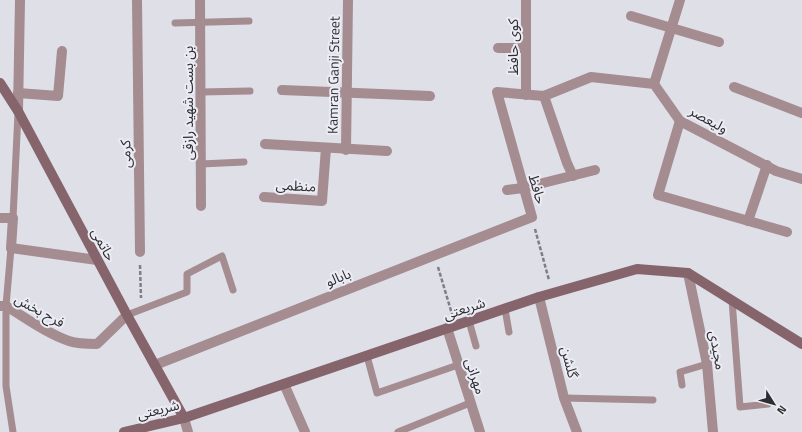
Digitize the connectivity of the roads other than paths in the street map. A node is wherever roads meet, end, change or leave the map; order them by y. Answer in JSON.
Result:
{"nodes":[{"id":1,"x":20,"y":0,"type":"edge"},
{"id":2,"x":137,"y":0,"type":"edge"},
{"id":3,"x":200,"y":0,"type":"edge"},
{"id":4,"x":348,"y":0,"type":"edge"},
{"id":5,"x":526,"y":0,"type":"edge"},
{"id":6,"x":680,"y":0,"type":"edge"},
{"id":7,"x":631,"y":16,"type":"dead end"},
{"id":8,"x":249,"y":20,"type":"dead end"},
{"id":9,"x":200,"y":22,"type":"junction"},
{"id":10,"x":175,"y":23,"type":"dead end"},
{"id":11,"x":671,"y":28,"type":"junction"},
{"id":12,"x":719,"y":42,"type":"dead end"},
{"id":13,"x":498,"y":48,"type":"dead end"},
{"id":14,"x":526,"y":48,"type":"junction"},
{"id":15,"x":62,"y":51,"type":"dead end"},
{"id":16,"x":654,"y":84,"type":"junction"},
{"id":17,"x":1,"y":86,"type":"edge"},
{"id":18,"x":734,"y":87,"type":"dead end"},
{"id":19,"x":282,"y":90,"type":"dead end"},
{"id":20,"x":250,"y":91,"type":"dead end"},
{"id":21,"x":200,"y":92,"type":"junction"},
{"id":22,"x":348,"y":92,"type":"junction"},
{"id":23,"x":18,"y":93,"type":"junction"},
{"id":24,"x":526,"y":95,"type":"junction"},
{"id":25,"x":430,"y":96,"type":"dead end"},
{"id":26,"x":544,"y":96,"type":"junction"},
{"id":27,"x":18,"y":111,"type":"junction"},
{"id":28,"x":802,"y":113,"type":"edge"},
{"id":29,"x":680,"y":121,"type":"junction"},
{"id":30,"x":265,"y":144,"type":"dead end"},
{"id":31,"x":326,"y":148,"type":"junction"},
{"id":32,"x":346,"y":150,"type":"junction"},
{"id":33,"x":387,"y":152,"type":"dead end"},
{"id":34,"x":244,"y":162,"type":"dead end"},
{"id":35,"x":201,"y":164,"type":"junction"},
{"id":36,"x":766,"y":165,"type":"junction"},
{"id":37,"x":595,"y":170,"type":"dead end"},
{"id":38,"x":573,"y":176,"type":"junction"},
{"id":39,"x":802,"y":179,"type":"edge"},
{"id":40,"x":524,"y":188,"type":"junction"},
{"id":41,"x":507,"y":190,"type":"dead end"},
{"id":42,"x":264,"y":197,"type":"dead end"},
{"id":43,"x":201,"y":206,"type":"dead end"},
{"id":44,"x":532,"y":217,"type":"joint"},
{"id":45,"x":0,"y":218,"type":"edge"},
{"id":46,"x":13,"y":218,"type":"junction"},
{"id":47,"x":748,"y":221,"type":"junction"},
{"id":48,"x":787,"y":232,"type":"dead end"},
{"id":49,"x":10,"y":248,"type":"junction"},
{"id":50,"x":140,"y":252,"type":"road end"},
{"id":51,"x":97,"y":260,"type":"junction"},
{"id":52,"x":688,"y":273,"type":"junction"},
{"id":53,"x":234,"y":290,"type":"dead end"},
{"id":54,"x":539,"y":298,"type":"junction"},
{"id":55,"x":732,"y":300,"type":"junction"},
{"id":56,"x":3,"y":306,"type":"edge"},
{"id":57,"x":505,"y":309,"type":"junction"},
{"id":58,"x":127,"y":315,"type":"junction"},
{"id":59,"x":469,"y":321,"type":"junction"},
{"id":60,"x":451,"y":327,"type":"junction"},
{"id":61,"x":509,"y":332,"type":"dead end"},
{"id":62,"x":802,"y":344,"type":"edge"},
{"id":63,"x":476,"y":346,"type":"dead end"},
{"id":64,"x":367,"y":356,"type":"junction"},
{"id":65,"x":707,"y":364,"type":"junction"},
{"id":66,"x":154,"y":365,"type":"junction"},
{"id":67,"x":458,"y":365,"type":"junction"},
{"id":68,"x":284,"y":384,"type":"junction"},
{"id":69,"x":682,"y":385,"type":"dead end"},
{"id":70,"x":564,"y":398,"type":"junction"},
{"id":71,"x":653,"y":400,"type":"dead end"},
{"id":72,"x":470,"y":403,"type":"junction"},
{"id":73,"x":768,"y":404,"type":"dead end"},
{"id":74,"x":184,"y":418,"type":"junction"},
{"id":75,"x":13,"y":432,"type":"edge"},
{"id":76,"x":124,"y":432,"type":"edge"},
{"id":77,"x":188,"y":432,"type":"edge"},
{"id":78,"x":305,"y":432,"type":"edge"},
{"id":79,"x":398,"y":432,"type":"edge"},
{"id":80,"x":480,"y":432,"type":"edge"},
{"id":81,"x":577,"y":432,"type":"edge"},
{"id":82,"x":713,"y":432,"type":"edge"}],
"edges":[{"from":1,"to":23,"type":"street"},
{"from":2,"to":50,"type":"street","name":"کرمی"},
{"from":3,"to":9,"type":"street","name":"بن بست شهید رازقی"},
{"from":4,"to":22,"type":"street","name":"Kamran Ganji Street"},
{"from":5,"to":14,"type":"street","name":"کوی حافظ"},
{"from":6,"to":11,"type":"street"},
{"from":7,"to":11,"type":"street"},
{"from":8,"to":9,"type":"lane"},
{"from":9,"to":10,"type":"lane"},
{"from":9,"to":21,"type":"street","name":"بن بست شهید رازقی"},
{"from":11,"to":12,"type":"street"},
{"from":11,"to":16,"type":"street"},
{"from":13,"to":14,"type":"street"},
{"from":14,"to":24,"type":"street","name":"کوی حافظ"},
{"from":15,"to":23,"type":"street"},
{"from":16,"to":26,"type":"street"},
{"from":16,"to":29,"type":"street","name":"ولیعصر"},
{"from":17,"to":27,"type":"street","name":"حاتمی"},
{"from":18,"to":28,"type":"street"},
{"from":19,"to":22,"type":"street"},
{"from":20,"to":21,"type":"lane"},
{"from":21,"to":35,"type":"street","name":"بن بست شهید رازقی"},
{"from":22,"to":25,"type":"street"},
{"from":22,"to":32,"type":"street","name":"Kamran Ganji Street"},
{"from":23,"to":27,"type":"street"},
{"from":24,"to":26,"type":"street"},
{"from":24,"to":40,"type":"street","name":"حافظ"},
{"from":26,"to":38,"type":"street"},
{"from":27,"to":46,"type":"lane"},
{"from":27,"to":51,"type":"street","name":"حاتمی"},
{"from":29,"to":36,"type":"street","name":"ولیعصر"},
{"from":29,"to":47,"type":"street"},
{"from":30,"to":31,"type":"street"},
{"from":31,"to":32,"type":"street"},
{"from":31,"to":42,"type":"street","name":"منظمی"},
{"from":32,"to":33,"type":"street"},
{"from":34,"to":35,"type":"lane"},
{"from":35,"to":43,"type":"street","name":"بن بست شهید رازقی"},
{"from":36,"to":39,"type":"street","name":"ولیعصر"},
{"from":36,"to":47,"type":"street"},
{"from":37,"to":38,"type":"street"},
{"from":38,"to":40,"type":"street"},
{"from":40,"to":41,"type":"street"},
{"from":40,"to":44,"type":"street","name":"حافظ"},
{"from":44,"to":66,"type":"street","name":"بابالو"},
{"from":45,"to":46,"type":"street"},
{"from":46,"to":49,"type":"street"},
{"from":47,"to":48,"type":"street"},
{"from":49,"to":51,"type":"street"},
{"from":49,"to":56,"type":"lane"},
{"from":51,"to":58,"type":"street","name":"حاتمی"},
{"from":52,"to":54,"type":"street","name":"شریعتی"},
{"from":52,"to":55,"type":"street","name":"شریعتی"},
{"from":52,"to":65,"type":"street","name":"مجیدی"},
{"from":53,"to":58,"type":"lane"},
{"from":54,"to":57,"type":"street","name":"شریعتی"},
{"from":54,"to":70,"type":"street","name":"گلشن"},
{"from":55,"to":62,"type":"street","name":"شریعتی"},
{"from":55,"to":73,"type":"lane"},
{"from":56,"to":58,"type":"street","name":"فرح بخش"},
{"from":56,"to":75,"type":"lane"},
{"from":57,"to":59,"type":"street","name":"شریعتی"},
{"from":57,"to":61,"type":"lane"},
{"from":58,"to":66,"type":"street","name":"حاتمی"},
{"from":59,"to":60,"type":"street","name":"شریعتی"},
{"from":59,"to":63,"type":"lane"},
{"from":60,"to":64,"type":"street","name":"شریعتی"},
{"from":60,"to":67,"type":"street","name":"مهرانی"},
{"from":64,"to":67,"type":"lane"},
{"from":64,"to":68,"type":"street","name":"شریعتی"},
{"from":65,"to":69,"type":"lane"},
{"from":65,"to":82,"type":"street","name":"مجیدی"},
{"from":66,"to":74,"type":"street","name":"حاتمی"},
{"from":67,"to":72,"type":"street","name":"مهرانی"},
{"from":68,"to":74,"type":"street","name":"شریعتی"},
{"from":68,"to":78,"type":"street"},
{"from":70,"to":71,"type":"lane"},
{"from":70,"to":81,"type":"street","name":"گلشن"},
{"from":72,"to":79,"type":"lane"},
{"from":72,"to":80,"type":"street","name":"مهرانی"},
{"from":74,"to":76,"type":"street","name":"شریعتی"},
{"from":74,"to":77,"type":"street"}]}
